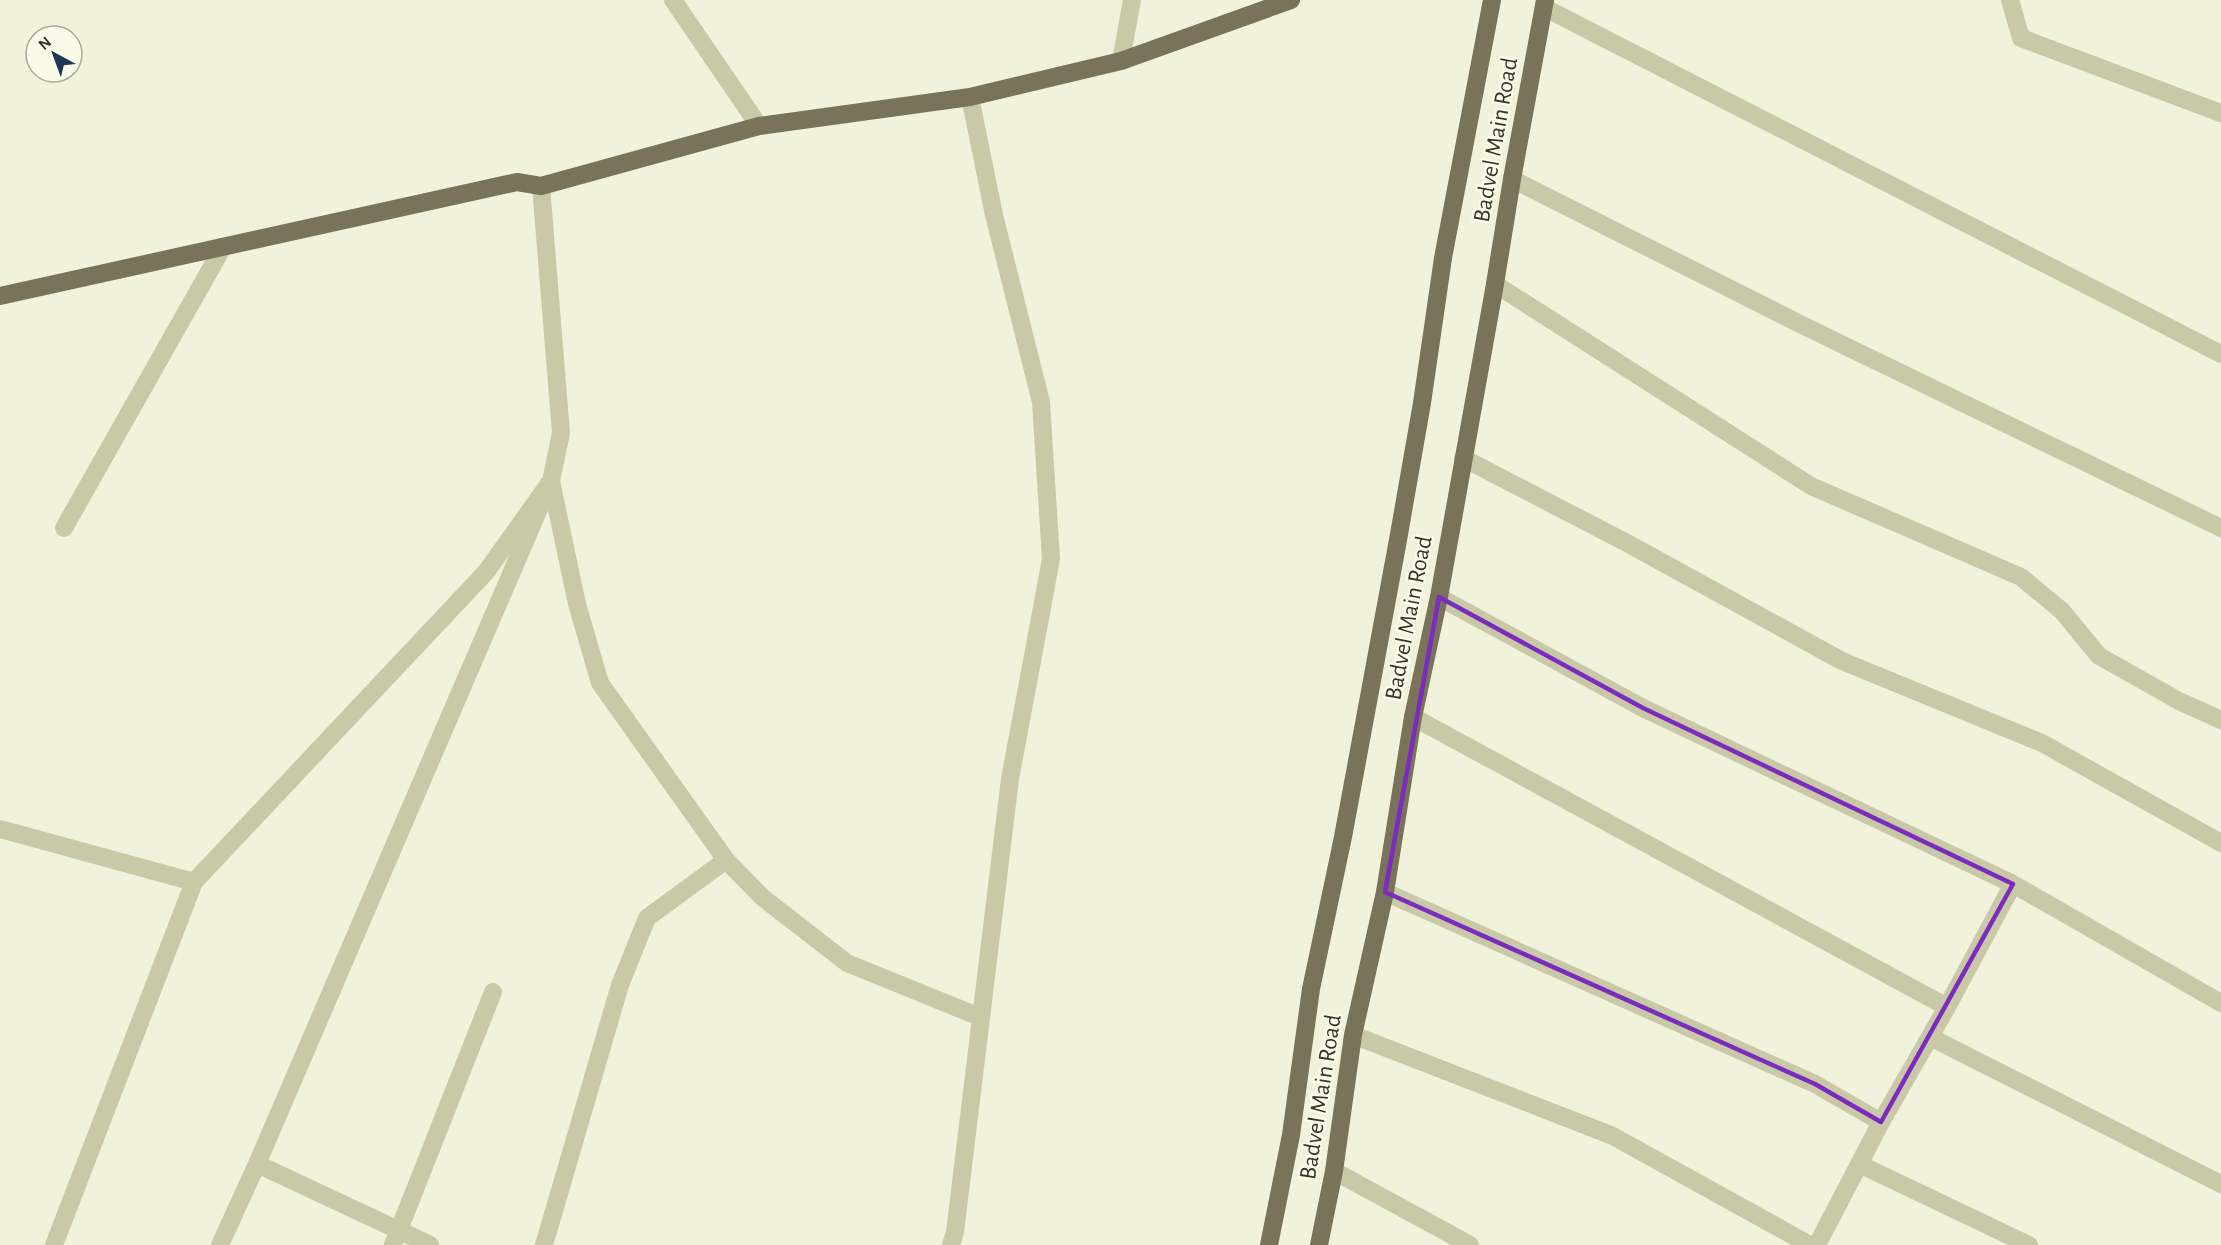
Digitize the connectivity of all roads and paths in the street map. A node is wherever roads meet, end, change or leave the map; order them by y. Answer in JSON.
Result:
{"nodes":[{"id":1,"x":673,"y":0,"type":"edge"},
{"id":2,"x":1132,"y":0,"type":"edge"},
{"id":3,"x":1291,"y":0,"type":"edge"},
{"id":4,"x":1492,"y":0,"type":"edge"},
{"id":5,"x":2010,"y":0,"type":"edge"},
{"id":6,"x":1545,"y":4,"type":"edge"},
{"id":7,"x":1121,"y":61,"type":"junction"},
{"id":8,"x":970,"y":98,"type":"junction"},
{"id":9,"x":2221,"y":113,"type":"edge"},
{"id":10,"x":759,"y":126,"type":"junction"},
{"id":11,"x":1512,"y":179,"type":"junction"},
{"id":12,"x":541,"y":186,"type":"junction"},
{"id":13,"x":223,"y":247,"type":"junction"},
{"id":14,"x":1495,"y":284,"type":"junction"},
{"id":15,"x":0,"y":296,"type":"edge"},
{"id":16,"x":2221,"y":354,"type":"edge"},
{"id":17,"x":1463,"y":458,"type":"junction"},
{"id":18,"x":551,"y":481,"type":"junction"},
{"id":19,"x":64,"y":528,"type":"dead end"},
{"id":20,"x":2221,"y":528,"type":"edge"},
{"id":21,"x":1439,"y":597,"type":"junction"},
{"id":22,"x":1413,"y":717,"type":"junction"},
{"id":23,"x":2221,"y":720,"type":"edge"},
{"id":24,"x":0,"y":830,"type":"edge"},
{"id":25,"x":2221,"y":843,"type":"edge"},
{"id":26,"x":726,"y":860,"type":"junction"},
{"id":27,"x":194,"y":882,"type":"junction"},
{"id":28,"x":2013,"y":884,"type":"junction"},
{"id":29,"x":1385,"y":892,"type":"junction"},
{"id":30,"x":493,"y":992,"type":"dead end"},
{"id":31,"x":2221,"y":1003,"type":"edge"},
{"id":32,"x":1947,"y":1007,"type":"junction"},
{"id":33,"x":980,"y":1017,"type":"junction"},
{"id":34,"x":1353,"y":1035,"type":"junction"},
{"id":35,"x":1930,"y":1037,"type":"junction"},
{"id":36,"x":1881,"y":1122,"type":"junction"},
{"id":37,"x":257,"y":1164,"type":"junction"},
{"id":38,"x":1859,"y":1164,"type":"junction"},
{"id":39,"x":1334,"y":1171,"type":"junction"},
{"id":40,"x":2221,"y":1184,"type":"edge"},
{"id":41,"x":396,"y":1238,"type":"edge"},
{"id":42,"x":54,"y":1245,"type":"edge"},
{"id":43,"x":220,"y":1245,"type":"edge"},
{"id":44,"x":430,"y":1245,"type":"edge"},
{"id":45,"x":544,"y":1245,"type":"edge"},
{"id":46,"x":951,"y":1245,"type":"edge"},
{"id":47,"x":1269,"y":1245,"type":"edge"},
{"id":48,"x":1319,"y":1245,"type":"edge"},
{"id":49,"x":1470,"y":1245,"type":"edge"},
{"id":50,"x":1810,"y":1245,"type":"edge"},
{"id":51,"x":1817,"y":1245,"type":"edge"},
{"id":52,"x":2029,"y":1245,"type":"edge"}],
"edges":[{"from":1,"to":10,"type":"street"},
{"from":2,"to":7,"type":"street"},
{"from":3,"to":7,"type":"main road"},
{"from":4,"to":47,"type":"main road","name":"Badvel Main Road"},
{"from":5,"to":9,"type":"street"},
{"from":6,"to":11,"type":"main road","name":"Badvel Main Road"},
{"from":6,"to":16,"type":"street"},
{"from":7,"to":8,"type":"main road"},
{"from":8,"to":10,"type":"main road"},
{"from":8,"to":33,"type":"street"},
{"from":10,"to":12,"type":"main road"},
{"from":11,"to":14,"type":"main road","name":"Badvel Main Road"},
{"from":11,"to":20,"type":"street"},
{"from":12,"to":13,"type":"main road"},
{"from":12,"to":18,"type":"street"},
{"from":13,"to":15,"type":"main road"},
{"from":13,"to":19,"type":"street"},
{"from":14,"to":17,"type":"main road","name":"Badvel Main Road"},
{"from":14,"to":23,"type":"street"},
{"from":17,"to":21,"type":"main road","name":"Badvel Main Road"},
{"from":17,"to":25,"type":"street"},
{"from":18,"to":26,"type":"street"},
{"from":18,"to":27,"type":"street"},
{"from":18,"to":37,"type":"street"},
{"from":21,"to":22,"type":"main road","name":"Badvel Main Road"},
{"from":21,"to":28,"type":"street"},
{"from":22,"to":29,"type":"main road","name":"Badvel Main Road"},
{"from":22,"to":32,"type":"street"},
{"from":24,"to":27,"type":"street"},
{"from":26,"to":33,"type":"street"},
{"from":26,"to":45,"type":"street"},
{"from":27,"to":42,"type":"street"},
{"from":28,"to":31,"type":"street"},
{"from":28,"to":32,"type":"street"},
{"from":29,"to":34,"type":"main road","name":"Badvel Main Road"},
{"from":29,"to":36,"type":"street"},
{"from":30,"to":41,"type":"street"},
{"from":32,"to":35,"type":"street"},
{"from":33,"to":46,"type":"street"},
{"from":34,"to":39,"type":"main road","name":"Badvel Main Road"},
{"from":34,"to":50,"type":"street"},
{"from":35,"to":36,"type":"street"},
{"from":35,"to":40,"type":"street"},
{"from":36,"to":38,"type":"street"},
{"from":37,"to":41,"type":"street"},
{"from":37,"to":43,"type":"street"},
{"from":38,"to":51,"type":"street"},
{"from":38,"to":52,"type":"street"},
{"from":39,"to":48,"type":"main road","name":"Badvel Main Road"},
{"from":39,"to":49,"type":"street"},
{"from":41,"to":44,"type":"street"}]}
